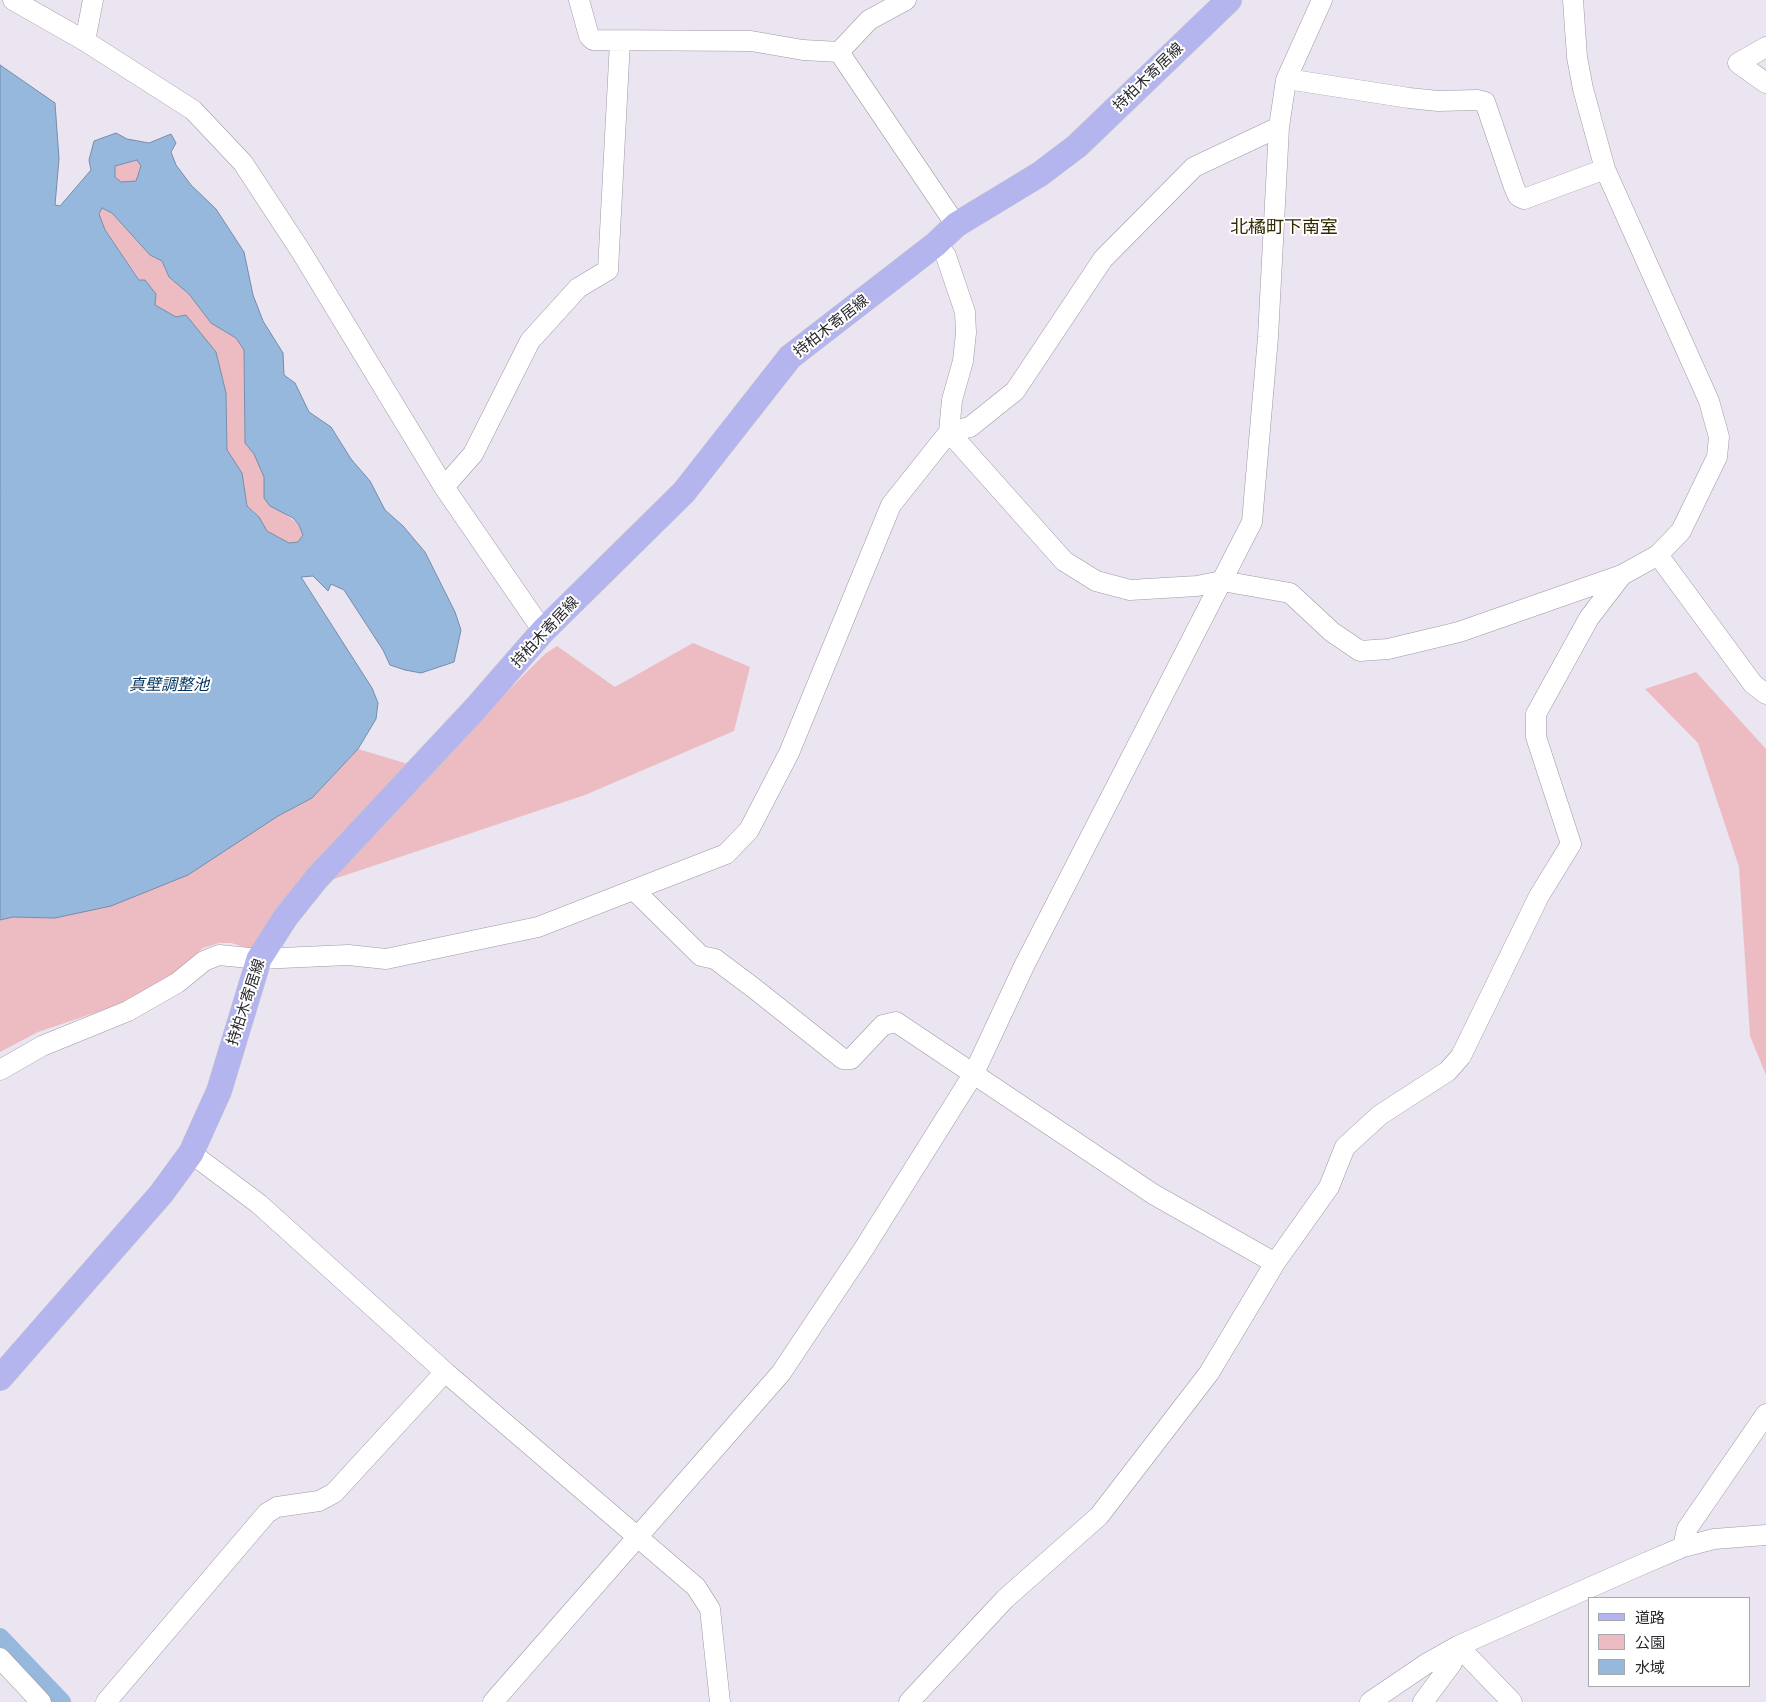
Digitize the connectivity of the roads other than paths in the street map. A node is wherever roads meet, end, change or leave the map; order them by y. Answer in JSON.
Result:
{"nodes":[{"id":1,"x":13,"y":0,"type":"edge"},
{"id":2,"x":93,"y":0,"type":"edge"},
{"id":3,"x":579,"y":0,"type":"edge"},
{"id":4,"x":906,"y":0,"type":"edge"},
{"id":5,"x":1229,"y":0,"type":"edge"},
{"id":6,"x":1322,"y":0,"type":"edge"},
{"id":7,"x":1573,"y":0,"type":"edge"},
{"id":8,"x":85,"y":41,"type":"junction"},
{"id":9,"x":620,"y":41,"type":"junction"},
{"id":10,"x":1766,"y":46,"type":"edge"},
{"id":11,"x":839,"y":52,"type":"junction"},
{"id":12,"x":1287,"y":79,"type":"junction"},
{"id":13,"x":1766,"y":83,"type":"edge"},
{"id":14,"x":1279,"y":127,"type":"junction"},
{"id":15,"x":1605,"y":169,"type":"junction"},
{"id":16,"x":956,"y":225,"type":"junction"},
{"id":17,"x":936,"y":244,"type":"junction"},
{"id":18,"x":949,"y":432,"type":"junction"},
{"id":19,"x":444,"y":487,"type":"junction"},
{"id":20,"x":1658,"y":555,"type":"junction"},
{"id":21,"x":1622,"y":575,"type":"junction"},
{"id":22,"x":1222,"y":581,"type":"junction"},
{"id":23,"x":544,"y":631,"type":"junction"},
{"id":24,"x":1766,"y":694,"type":"edge"},
{"id":25,"x":635,"y":890,"type":"junction"},
{"id":26,"x":259,"y":959,"type":"junction"},
{"id":27,"x":0,"y":1070,"type":"edge"},
{"id":28,"x":974,"y":1073,"type":"junction"},
{"id":29,"x":191,"y":1153,"type":"junction"},
{"id":30,"x":1274,"y":1263,"type":"junction"},
{"id":31,"x":445,"y":1372,"type":"junction"},
{"id":32,"x":0,"y":1378,"type":"edge"},
{"id":33,"x":1766,"y":1414,"type":"edge"},
{"id":34,"x":1766,"y":1535,"type":"edge"},
{"id":35,"x":639,"y":1536,"type":"junction"},
{"id":36,"x":1683,"y":1547,"type":"junction"},
{"id":37,"x":1458,"y":1646,"type":"junction"},
{"id":38,"x":0,"y":1658,"type":"edge"},
{"id":39,"x":41,"y":1702,"type":"edge"},
{"id":40,"x":106,"y":1702,"type":"edge"},
{"id":41,"x":493,"y":1702,"type":"edge"},
{"id":42,"x":720,"y":1702,"type":"edge"},
{"id":43,"x":909,"y":1702,"type":"edge"},
{"id":44,"x":1370,"y":1702,"type":"edge"},
{"id":45,"x":1423,"y":1702,"type":"edge"},
{"id":46,"x":1512,"y":1702,"type":"edge"}],
"edges":[{"from":1,"to":8,"type":"street"},
{"from":2,"to":8,"type":"street"},
{"from":3,"to":9,"type":"street"},
{"from":4,"to":11,"type":"street"},
{"from":5,"to":16,"type":"main road","name":"持柏木寄居線"},
{"from":6,"to":12,"type":"street"},
{"from":7,"to":15,"type":"street"},
{"from":8,"to":19,"type":"street"},
{"from":9,"to":11,"type":"street"},
{"from":9,"to":19,"type":"street"},
{"from":10,"to":13,"type":"street"},
{"from":11,"to":16,"type":"street"},
{"from":12,"to":14,"type":"street"},
{"from":12,"to":15,"type":"street"},
{"from":14,"to":18,"type":"street"},
{"from":14,"to":22,"type":"street"},
{"from":15,"to":20,"type":"street"},
{"from":16,"to":17,"type":"main road","name":"持柏木寄居線"},
{"from":17,"to":18,"type":"street"},
{"from":17,"to":23,"type":"main road","name":"持柏木寄居線"},
{"from":18,"to":22,"type":"street"},
{"from":18,"to":25,"type":"street"},
{"from":19,"to":23,"type":"street"},
{"from":20,"to":21,"type":"street"},
{"from":20,"to":24,"type":"street"},
{"from":21,"to":22,"type":"street"},
{"from":21,"to":30,"type":"street"},
{"from":22,"to":28,"type":"street"},
{"from":23,"to":26,"type":"main road","name":"持柏木寄居線"},
{"from":25,"to":26,"type":"street"},
{"from":25,"to":28,"type":"street"},
{"from":26,"to":27,"type":"street"},
{"from":26,"to":29,"type":"main road","name":"持柏木寄居線"},
{"from":28,"to":30,"type":"street"},
{"from":28,"to":35,"type":"street"},
{"from":29,"to":31,"type":"street"},
{"from":29,"to":32,"type":"main road","name":"持柏木寄居線"},
{"from":30,"to":43,"type":"street"},
{"from":31,"to":35,"type":"street"},
{"from":31,"to":40,"type":"street"},
{"from":33,"to":36,"type":"street"},
{"from":34,"to":36,"type":"street"},
{"from":35,"to":41,"type":"street"},
{"from":35,"to":42,"type":"street"},
{"from":36,"to":37,"type":"street"},
{"from":37,"to":44,"type":"street"},
{"from":37,"to":45,"type":"street"},
{"from":37,"to":46,"type":"street"},
{"from":38,"to":39,"type":"street"}]}
